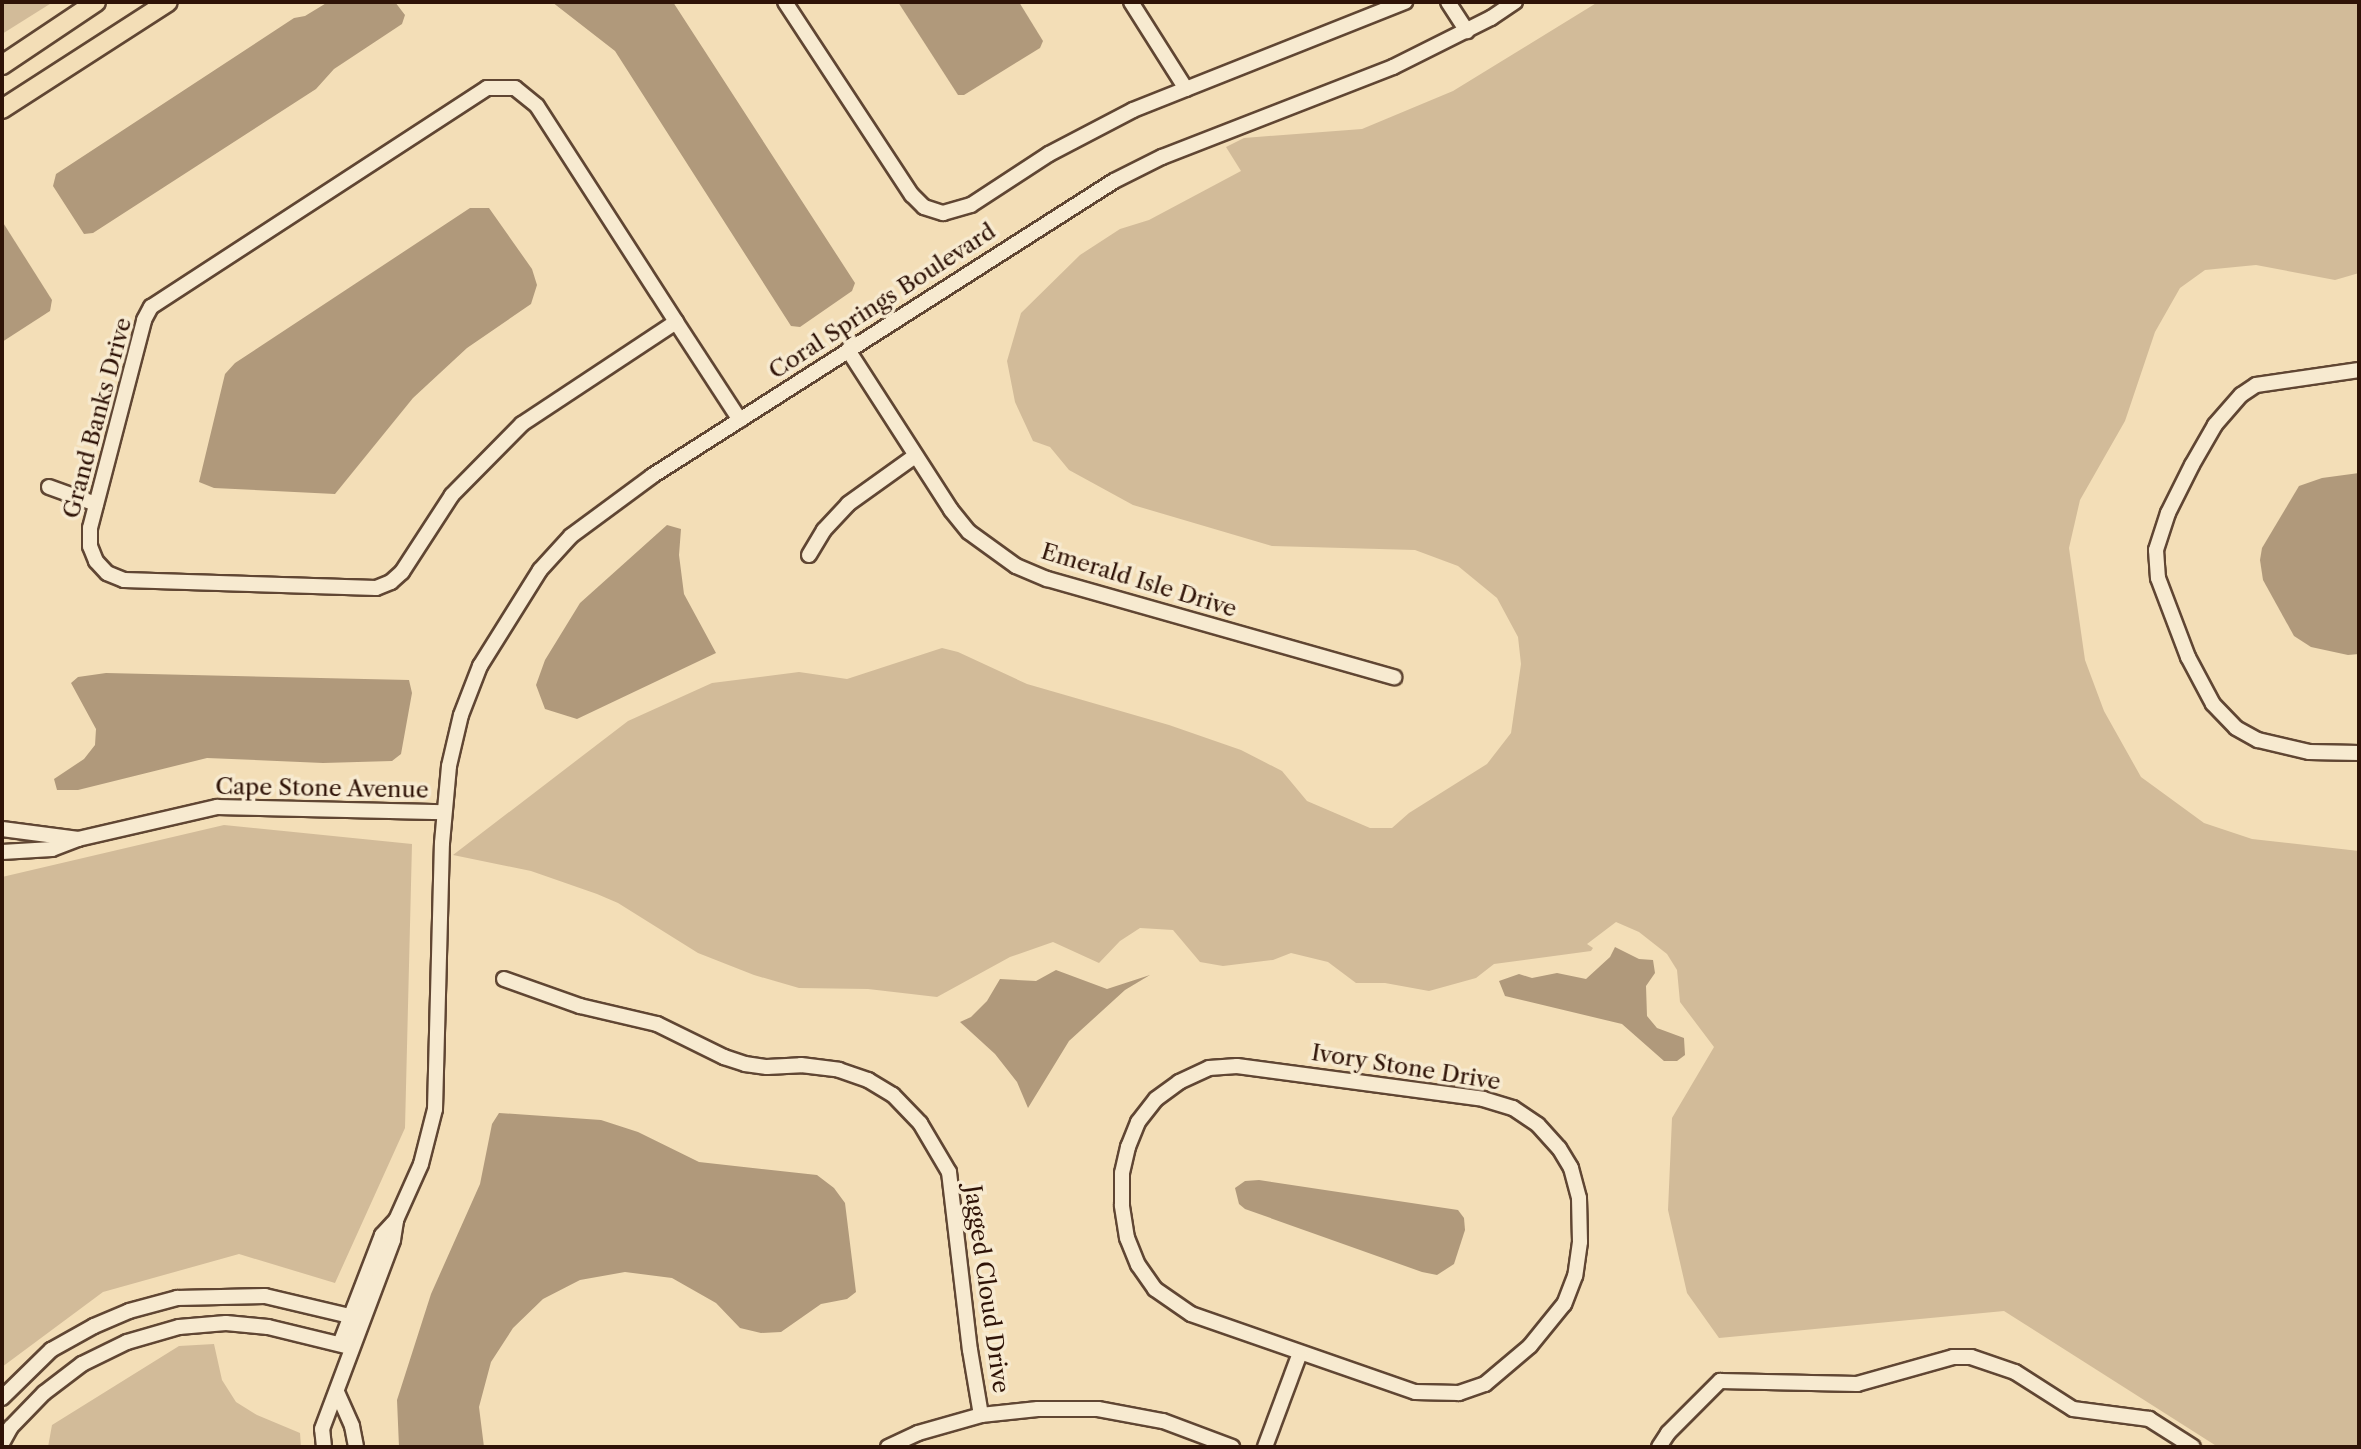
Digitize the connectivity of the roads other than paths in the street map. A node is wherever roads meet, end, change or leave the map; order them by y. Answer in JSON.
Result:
{"nodes":[{"id":1,"x":96,"y":2,"type":"edge"},
{"id":2,"x":168,"y":2,"type":"edge"},
{"id":3,"x":785,"y":2,"type":"edge"},
{"id":4,"x":1131,"y":2,"type":"edge"},
{"id":5,"x":1405,"y":2,"type":"edge"},
{"id":6,"x":1448,"y":2,"type":"edge"},
{"id":7,"x":1515,"y":2,"type":"edge"},
{"id":8,"x":1467,"y":31,"type":"junction"},
{"id":9,"x":2,"y":65,"type":"edge"},
{"id":10,"x":1186,"y":89,"type":"junction"},
{"id":11,"x":2,"y":109,"type":"edge"},
{"id":12,"x":676,"y":322,"type":"junction"},
{"id":13,"x":848,"y":350,"type":"junction"},
{"id":14,"x":2359,"y":370,"type":"edge"},
{"id":15,"x":740,"y":420,"type":"junction"},
{"id":16,"x":915,"y":456,"type":"junction"},
{"id":17,"x":49,"y":487,"type":"dead end"},
{"id":18,"x":96,"y":504,"type":"junction"},
{"id":19,"x":809,"y":555,"type":"dead end"},
{"id":20,"x":1394,"y":677,"type":"dead end"},
{"id":21,"x":2359,"y":754,"type":"edge"},
{"id":22,"x":444,"y":812,"type":"junction"},
{"id":23,"x":2,"y":829,"type":"edge"},
{"id":24,"x":78,"y":839,"type":"junction"},
{"id":25,"x":2,"y":852,"type":"edge"},
{"id":26,"x":504,"y":979,"type":"dead end"},
{"id":27,"x":357,"y":1317,"type":"junction"},
{"id":28,"x":345,"y":1346,"type":"junction"},
{"id":29,"x":1300,"y":1353,"type":"junction"},
{"id":30,"x":337,"y":1392,"type":"junction"},
{"id":31,"x":2,"y":1398,"type":"edge"},
{"id":32,"x":981,"y":1415,"type":"junction"},
{"id":33,"x":2,"y":1443,"type":"edge"},
{"id":34,"x":324,"y":1447,"type":"edge"},
{"id":35,"x":356,"y":1447,"type":"edge"},
{"id":36,"x":888,"y":1447,"type":"edge"},
{"id":37,"x":1232,"y":1447,"type":"edge"},
{"id":38,"x":1265,"y":1447,"type":"edge"},
{"id":39,"x":1659,"y":1447,"type":"edge"},
{"id":40,"x":2193,"y":1447,"type":"edge"}],
"edges":[{"from":1,"to":9,"type":"main road"},
{"from":2,"to":11,"type":"main road"},
{"from":3,"to":10,"type":"street"},
{"from":4,"to":10,"type":"street"},
{"from":5,"to":10,"type":"street"},
{"from":6,"to":8,"type":"street"},
{"from":7,"to":8,"type":"street","name":"Coral Springs Boulevard"},
{"from":8,"to":13,"type":"street","name":"Coral Springs Boulevard"},
{"from":12,"to":15,"type":"street","name":"Grand Banks Drive"},
{"from":12,"to":18,"type":"street","name":"Grand Banks Drive"},
{"from":12,"to":18,"type":"street","name":"Grand Banks Drive"},
{"from":13,"to":15,"type":"street","name":"Coral Springs Boulevard"},
{"from":13,"to":16,"type":"street","name":"Emerald Isle Drive"},
{"from":14,"to":21,"type":"street"},
{"from":15,"to":22,"type":"street","name":"Coral Springs Boulevard"},
{"from":16,"to":19,"type":"street"},
{"from":16,"to":20,"type":"street","name":"Emerald Isle Drive"},
{"from":17,"to":18,"type":"street"},
{"from":22,"to":24,"type":"street","name":"Cape Stone Avenue"},
{"from":22,"to":27,"type":"street","name":"Coral Springs Boulevard"},
{"from":23,"to":24,"type":"street","name":"Cape Stone Avenue"},
{"from":24,"to":25,"type":"street","name":"Cape Stone Avenue"},
{"from":26,"to":32,"type":"street","name":"Jagged Cloud Drive"},
{"from":27,"to":28,"type":"street","name":"Coral Springs Boulevard"},
{"from":27,"to":31,"type":"street"},
{"from":28,"to":30,"type":"street","name":"Coral Springs Boulevard"},
{"from":28,"to":33,"type":"street"},
{"from":29,"to":29,"type":"street","name":"Ivory Stone Drive"},
{"from":29,"to":38,"type":"street"},
{"from":30,"to":34,"type":"street","name":"Coral Springs Boulevard"},
{"from":30,"to":35,"type":"street"},
{"from":32,"to":36,"type":"street"},
{"from":32,"to":37,"type":"street"},
{"from":39,"to":40,"type":"street"}]}
